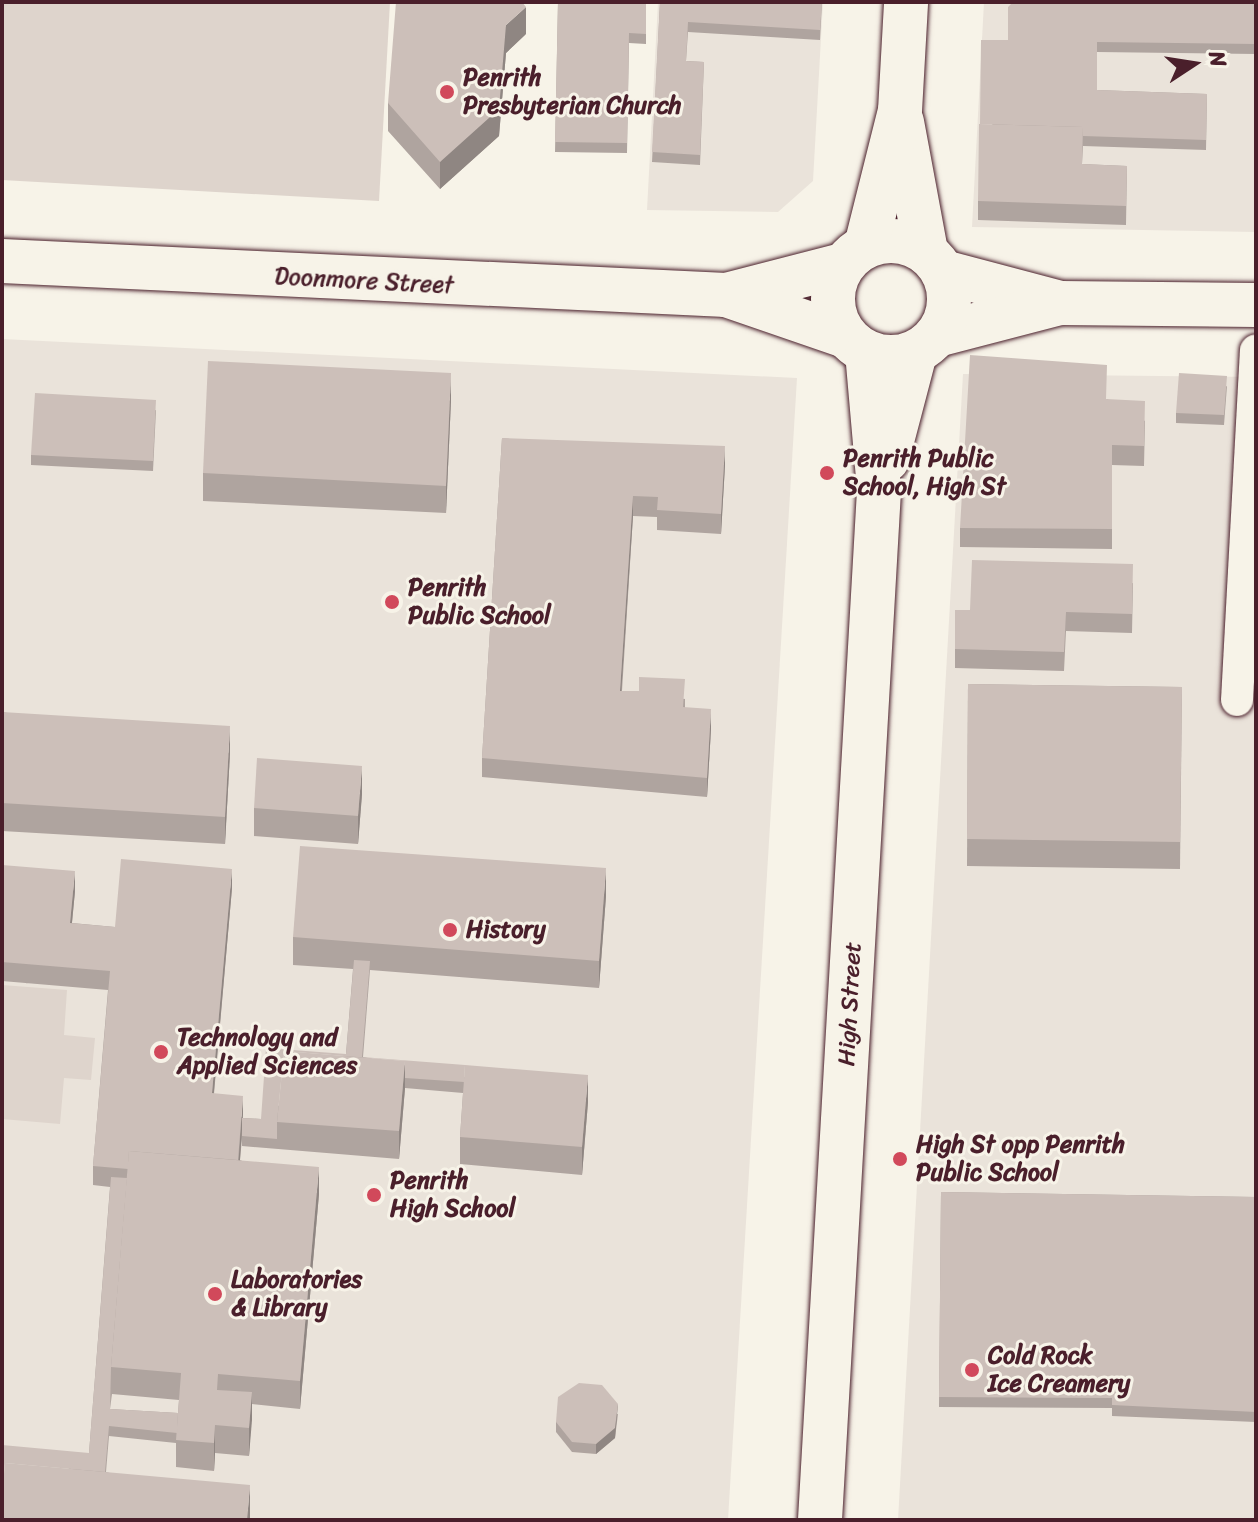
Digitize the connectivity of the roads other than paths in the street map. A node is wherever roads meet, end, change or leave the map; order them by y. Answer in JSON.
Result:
{"nodes":[{"id":1,"x":906,"y":2,"type":"edge"},
{"id":2,"x":900,"y":111,"type":"junction"},
{"id":3,"x":854,"y":256,"type":"junction"},
{"id":4,"x":2,"y":261,"type":"edge"},
{"id":5,"x":935,"y":262,"type":"junction"},
{"id":6,"x":726,"y":295,"type":"junction"},
{"id":7,"x":1060,"y":303,"type":"junction"},
{"id":8,"x":1256,"y":305,"type":"edge"},
{"id":9,"x":856,"y":344,"type":"junction"},
{"id":10,"x":926,"y":344,"type":"junction"},
{"id":11,"x":1256,"y":351,"type":"edge"},
{"id":12,"x":879,"y":489,"type":"junction"},
{"id":13,"x":1237,"y":700,"type":"dead end"},
{"id":14,"x":820,"y":1520,"type":"edge"}],
"edges":[{"from":1,"to":2,"type":"street"},
{"from":2,"to":3,"type":"street"},
{"from":2,"to":5,"type":"street"},
{"from":3,"to":5,"type":"street"},
{"from":3,"to":6,"type":"street","name":"Doonmore Street"},
{"from":3,"to":9,"type":"street"},
{"from":4,"to":6,"type":"street","name":"Doonmore Street"},
{"from":5,"to":7,"type":"street"},
{"from":5,"to":10,"type":"street"},
{"from":6,"to":9,"type":"street","name":"Doonmore Street"},
{"from":7,"to":8,"type":"street"},
{"from":7,"to":10,"type":"street"},
{"from":9,"to":10,"type":"street"},
{"from":9,"to":12,"type":"street","name":"High Street"},
{"from":10,"to":12,"type":"street","name":"High Street"},
{"from":11,"to":13,"type":"lane"},
{"from":12,"to":14,"type":"street","name":"High Street"}]}
